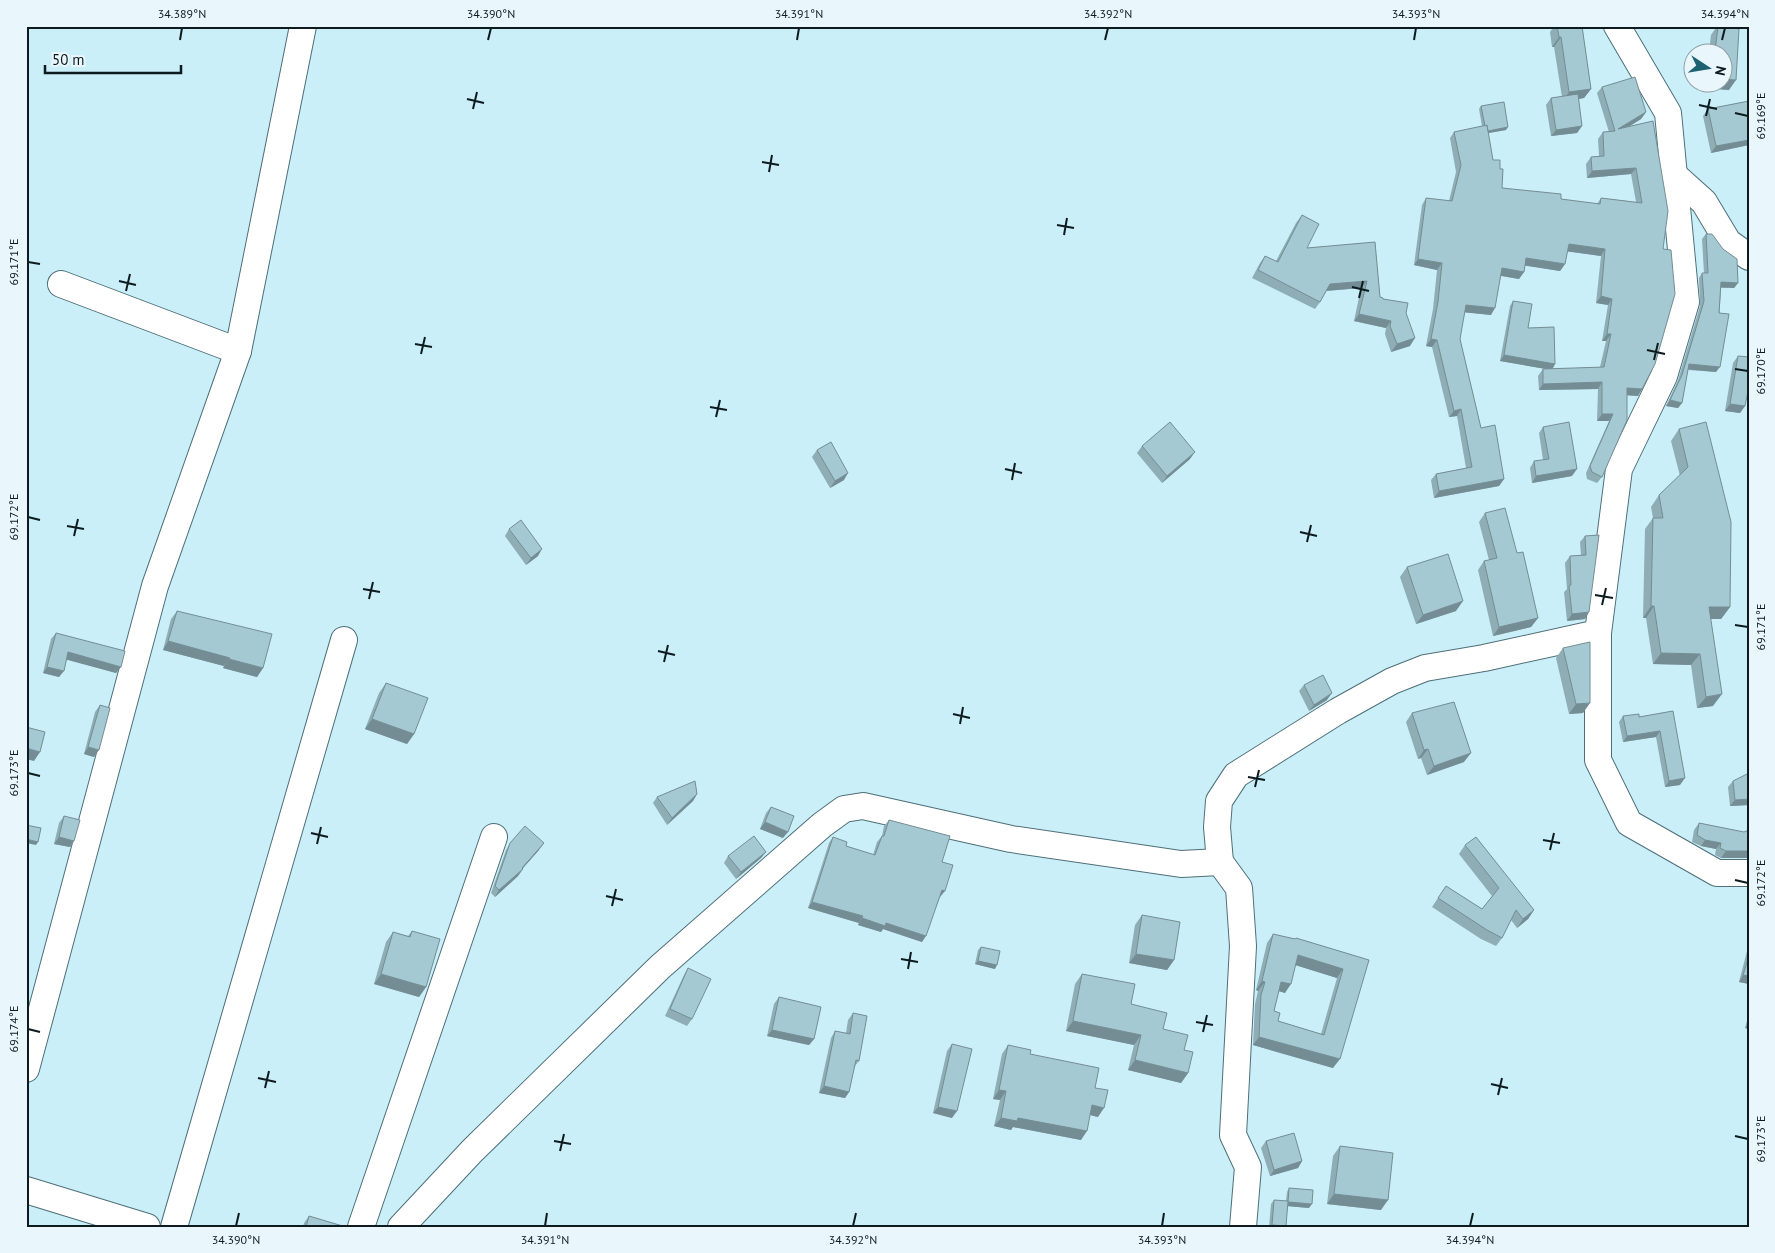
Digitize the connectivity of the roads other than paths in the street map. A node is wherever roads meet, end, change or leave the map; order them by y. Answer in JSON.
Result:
{"nodes":[{"id":1,"x":303,"y":26,"type":"edge"},
{"id":2,"x":1617,"y":26,"type":"edge"},
{"id":3,"x":1674,"y":175,"type":"junction"},
{"id":4,"x":1749,"y":257,"type":"edge"},
{"id":5,"x":61,"y":284,"type":"dead end"},
{"id":6,"x":238,"y":351,"type":"junction"},
{"id":7,"x":1598,"y":633,"type":"junction"},
{"id":8,"x":344,"y":640,"type":"dead end"},
{"id":9,"x":494,"y":837,"type":"dead end"},
{"id":10,"x":1220,"y":862,"type":"junction"},
{"id":11,"x":1749,"y":873,"type":"edge"},
{"id":12,"x":26,"y":1069,"type":"edge"},
{"id":13,"x":26,"y":1190,"type":"edge"},
{"id":14,"x":147,"y":1227,"type":"edge"},
{"id":15,"x":174,"y":1227,"type":"edge"},
{"id":16,"x":361,"y":1227,"type":"edge"},
{"id":17,"x":401,"y":1227,"type":"edge"},
{"id":18,"x":1243,"y":1227,"type":"edge"}],
"edges":[{"from":1,"to":6,"type":"street"},
{"from":2,"to":3,"type":"street"},
{"from":3,"to":4,"type":"street"},
{"from":3,"to":7,"type":"street"},
{"from":5,"to":6,"type":"street"},
{"from":6,"to":12,"type":"street"},
{"from":7,"to":10,"type":"street"},
{"from":7,"to":11,"type":"street"},
{"from":8,"to":15,"type":"street"},
{"from":9,"to":16,"type":"street"},
{"from":10,"to":17,"type":"street"},
{"from":10,"to":18,"type":"street"},
{"from":13,"to":14,"type":"street"}]}
